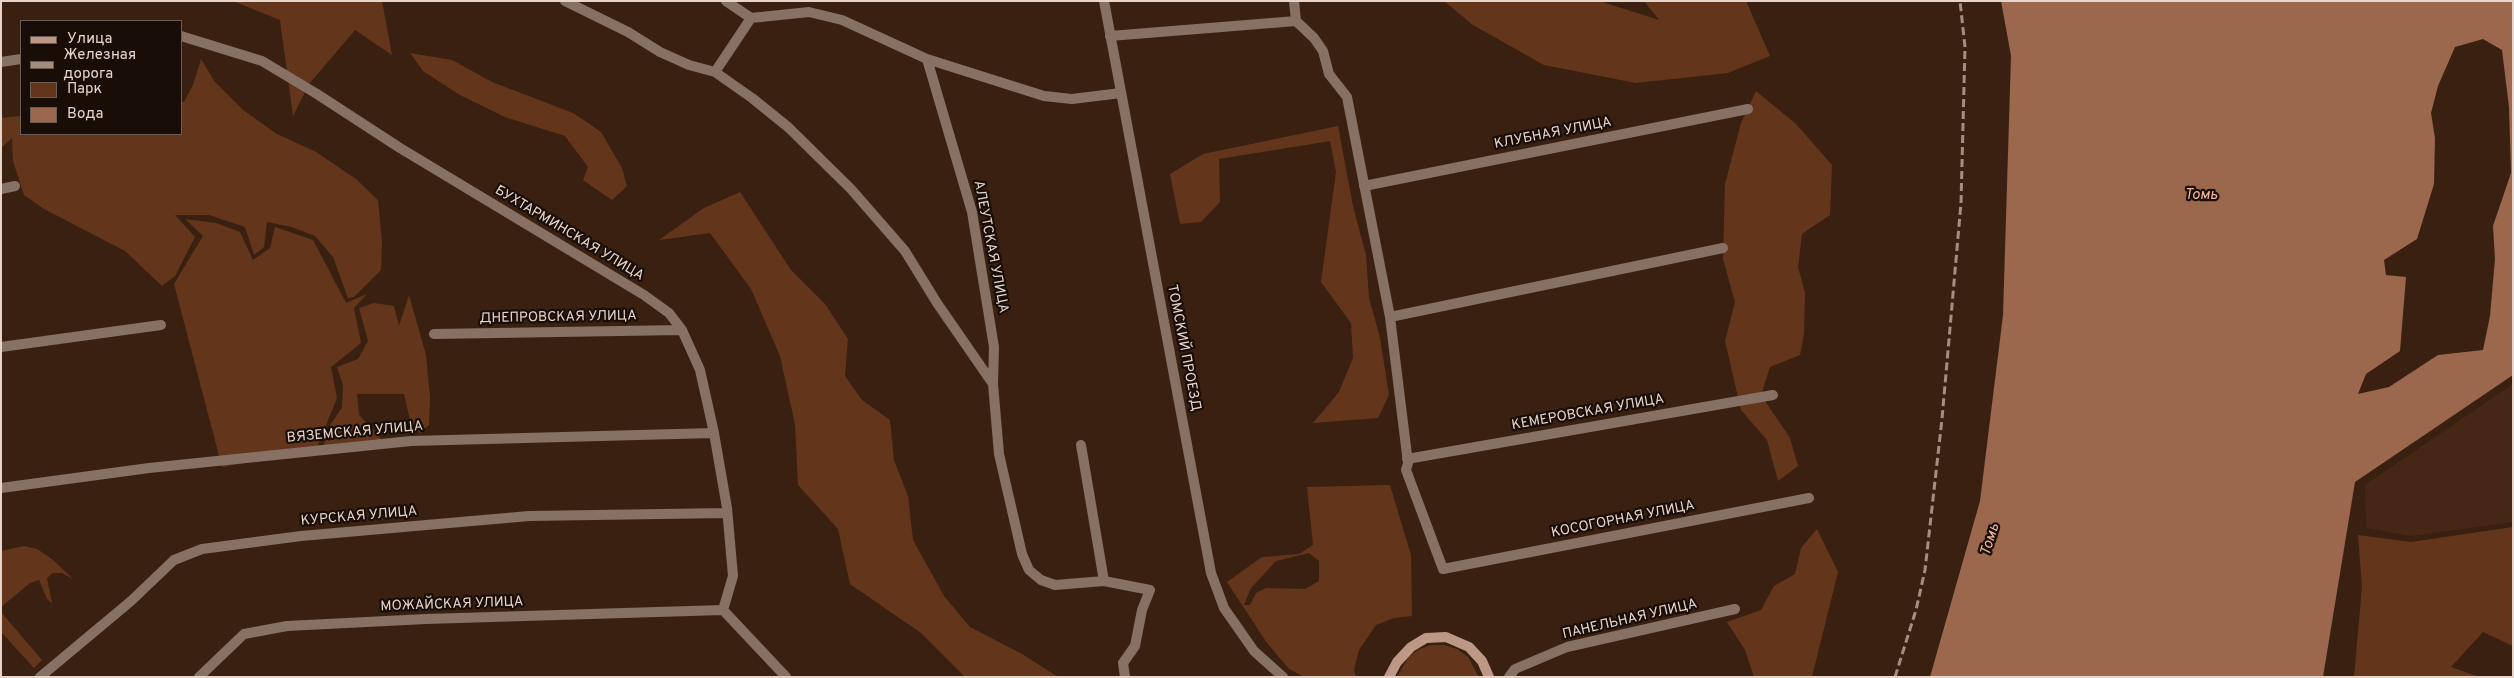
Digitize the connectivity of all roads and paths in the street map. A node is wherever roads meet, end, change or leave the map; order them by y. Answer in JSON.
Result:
{"nodes":[{"id":1,"x":565,"y":1,"type":"edge"},
{"id":2,"x":726,"y":1,"type":"edge"},
{"id":3,"x":1104,"y":1,"type":"edge"},
{"id":4,"x":1294,"y":1,"type":"edge"},
{"id":5,"x":751,"y":18,"type":"junction"},
{"id":6,"x":1296,"y":21,"type":"junction"},
{"id":7,"x":182,"y":36,"type":"edge"},
{"id":8,"x":1110,"y":36,"type":"junction"},
{"id":9,"x":20,"y":59,"type":"edge"},
{"id":10,"x":927,"y":59,"type":"junction"},
{"id":11,"x":1,"y":62,"type":"edge"},
{"id":12,"x":715,"y":72,"type":"junction"},
{"id":13,"x":1120,"y":93,"type":"junction"},
{"id":14,"x":1748,"y":109,"type":"dead end"},
{"id":15,"x":15,"y":186,"type":"dead end"},
{"id":16,"x":1364,"y":186,"type":"junction"},
{"id":17,"x":1,"y":189,"type":"edge"},
{"id":18,"x":1723,"y":248,"type":"dead end"},
{"id":19,"x":1390,"y":317,"type":"junction"},
{"id":20,"x":161,"y":325,"type":"dead end"},
{"id":21,"x":682,"y":330,"type":"junction"},
{"id":22,"x":434,"y":334,"type":"dead end"},
{"id":23,"x":1,"y":347,"type":"edge"},
{"id":24,"x":993,"y":384,"type":"junction"},
{"id":25,"x":1773,"y":394,"type":"dead end"},
{"id":26,"x":714,"y":432,"type":"junction"},
{"id":27,"x":1081,"y":445,"type":"dead end"},
{"id":28,"x":1408,"y":461,"type":"junction"},
{"id":29,"x":1,"y":488,"type":"edge"},
{"id":30,"x":1809,"y":498,"type":"dead end"},
{"id":31,"x":727,"y":513,"type":"junction"},
{"id":32,"x":1104,"y":581,"type":"junction"},
{"id":33,"x":1735,"y":609,"type":"dead end"},
{"id":34,"x":723,"y":610,"type":"junction"},
{"id":35,"x":40,"y":677,"type":"edge"},
{"id":36,"x":199,"y":677,"type":"edge"},
{"id":37,"x":786,"y":677,"type":"edge"},
{"id":38,"x":1125,"y":677,"type":"edge"},
{"id":39,"x":1283,"y":677,"type":"edge"},
{"id":40,"x":1389,"y":677,"type":"edge"},
{"id":41,"x":1489,"y":677,"type":"edge"},
{"id":42,"x":1509,"y":677,"type":"edge"}],
"edges":[{"from":1,"to":12,"type":"street"},
{"from":2,"to":5,"type":"street"},
{"from":3,"to":8,"type":"street","name":"ТОМСКИЙ ПРОЕЗД"},
{"from":4,"to":6,"type":"street"},
{"from":5,"to":10,"type":"street"},
{"from":5,"to":12,"type":"street"},
{"from":6,"to":8,"type":"street"},
{"from":6,"to":16,"type":"street"},
{"from":7,"to":21,"type":"street","name":"БУХТАРМИНСКАЯ УЛИЦА"},
{"from":8,"to":13,"type":"street","name":"ТОМСКИЙ ПРОЕЗД"},
{"from":9,"to":11,"type":"street"},
{"from":10,"to":13,"type":"street"},
{"from":10,"to":24,"type":"street","name":"АЛЕУТСКАЯ УЛИЦА"},
{"from":12,"to":24,"type":"street"},
{"from":13,"to":39,"type":"street","name":"ТОМСКИЙ ПРОЕЗД"},
{"from":14,"to":16,"type":"street","name":"КЛУБНАЯ УЛИЦА"},
{"from":15,"to":17,"type":"street"},
{"from":16,"to":19,"type":"street"},
{"from":18,"to":19,"type":"street"},
{"from":19,"to":28,"type":"street"},
{"from":20,"to":23,"type":"street"},
{"from":21,"to":22,"type":"street","name":"ДНЕПРОВСКАЯ УЛИЦА"},
{"from":21,"to":26,"type":"street","name":"БУХТАРМИНСКАЯ УЛИЦА"},
{"from":24,"to":32,"type":"street","name":"АЛЕУТСКАЯ УЛИЦА"},
{"from":25,"to":28,"type":"street","name":"КЕМЕРОВСКАЯ УЛИЦА"},
{"from":26,"to":29,"type":"street","name":"ВЯЗЕМСКАЯ УЛИЦА"},
{"from":26,"to":31,"type":"street","name":"БУХТАРМИНСКАЯ УЛИЦА"},
{"from":27,"to":32,"type":"street"},
{"from":28,"to":30,"type":"street","name":"КОСОГОРНАЯ УЛИЦА"},
{"from":31,"to":34,"type":"street","name":"БУХТАРМИНСКАЯ УЛИЦА"},
{"from":31,"to":35,"type":"street","name":"КУРСКАЯ УЛИЦА"},
{"from":32,"to":38,"type":"street","name":"АЛЕУТСКАЯ УЛИЦА"},
{"from":33,"to":42,"type":"street","name":"ПАНЕЛЬНАЯ УЛИЦА"},
{"from":34,"to":36,"type":"street","name":"МОЖАЙСКАЯ УЛИЦА"},
{"from":34,"to":37,"type":"street"},
{"from":40,"to":41,"type":"main road"}]}
